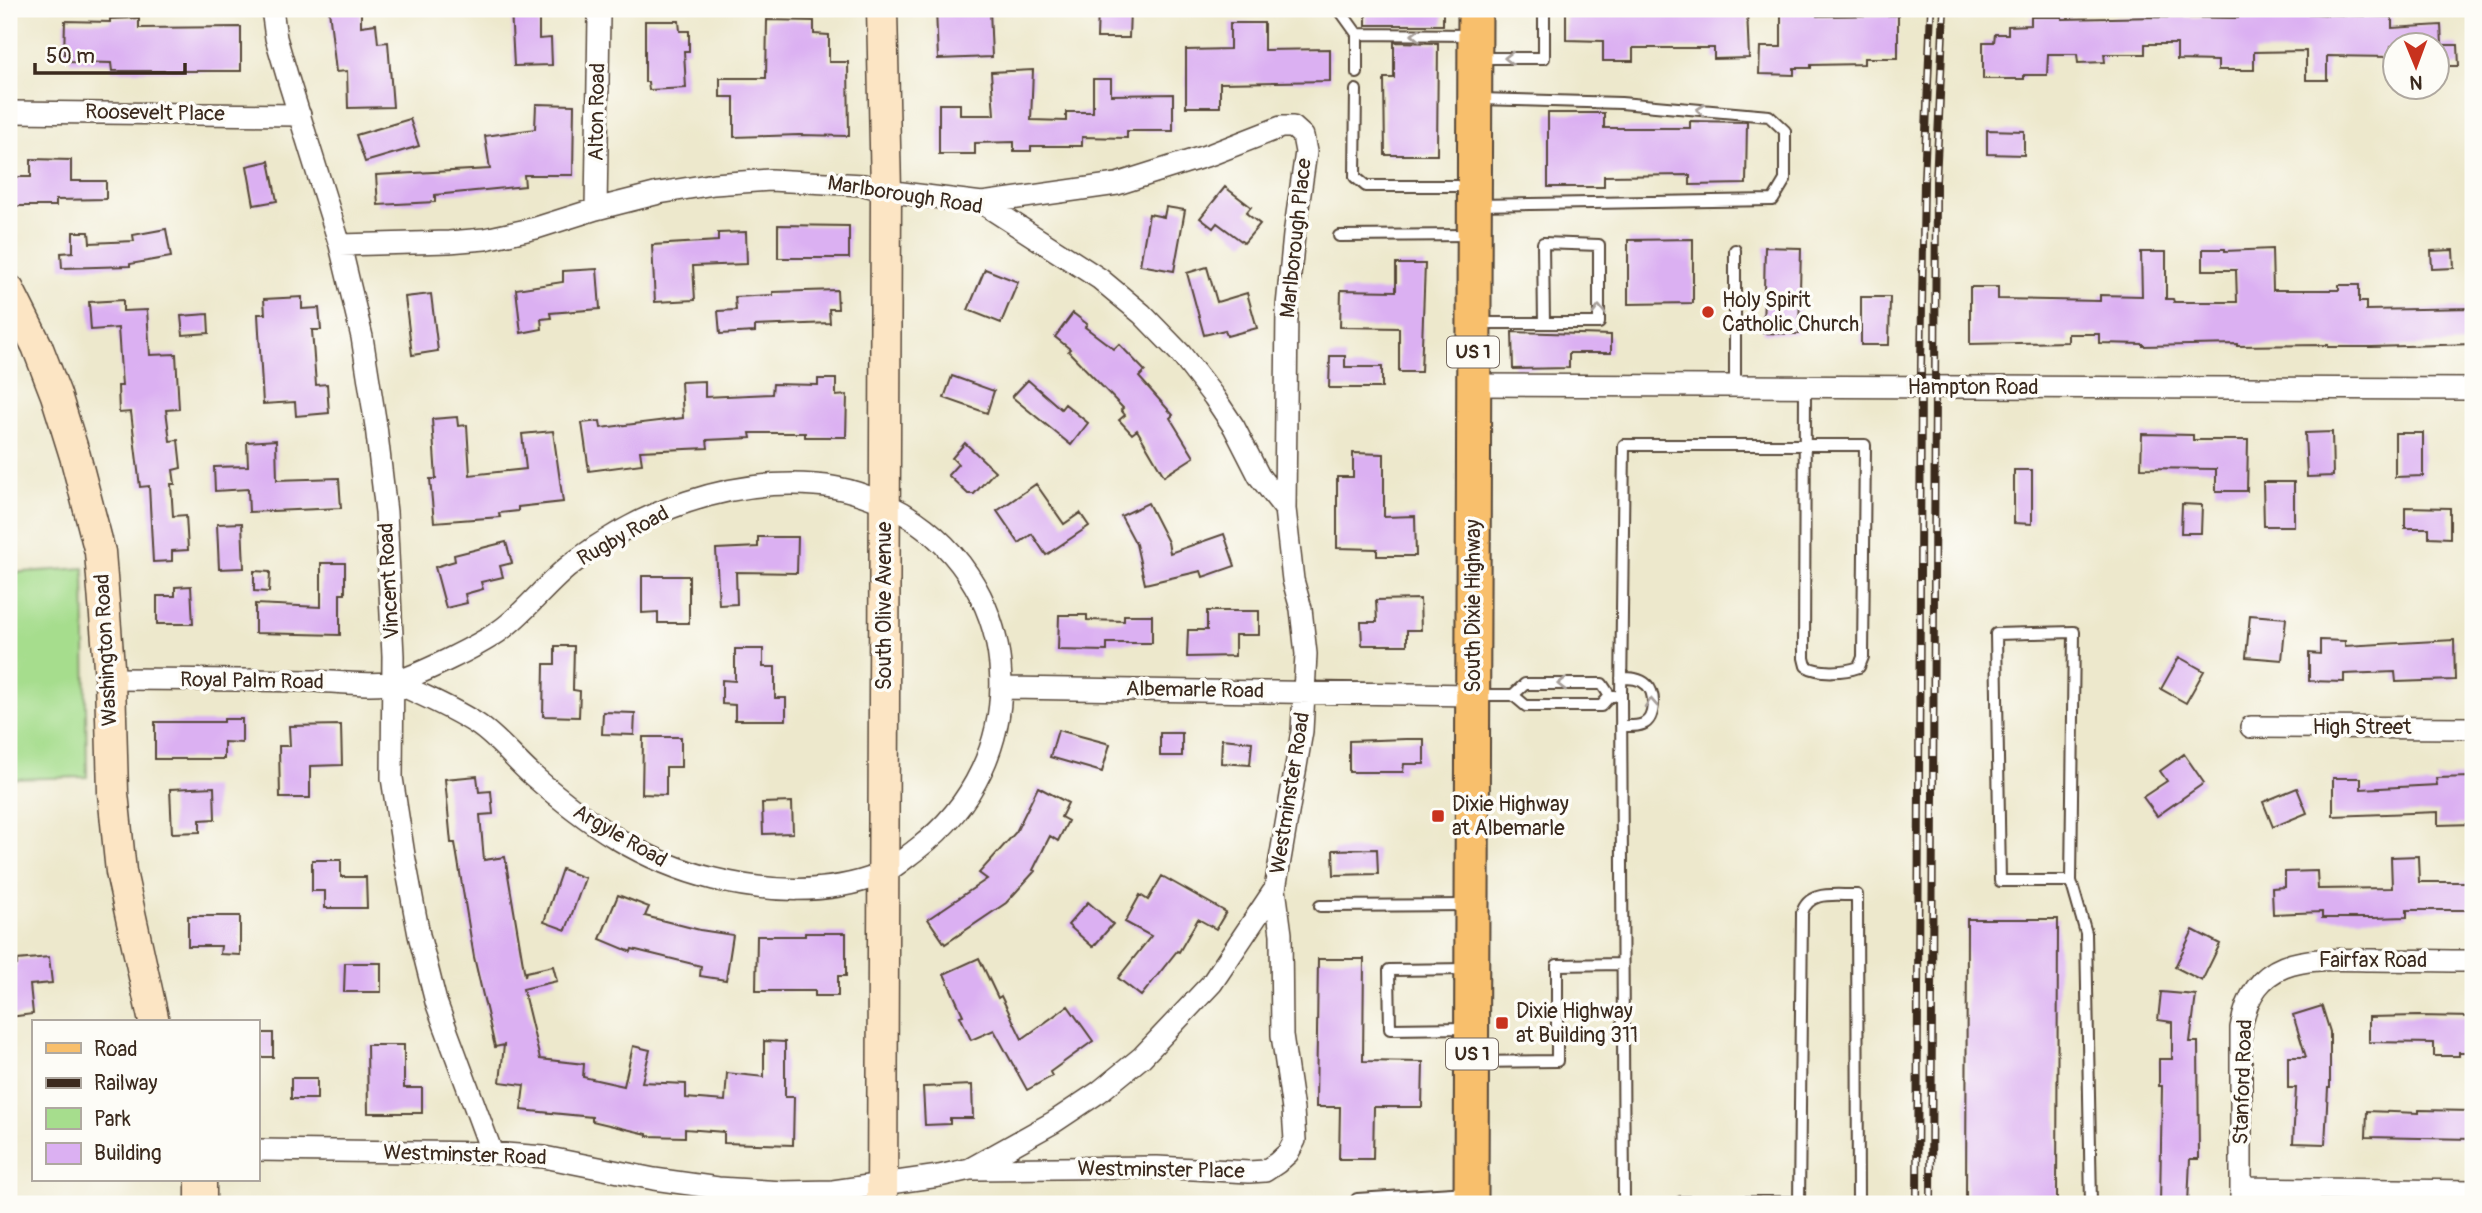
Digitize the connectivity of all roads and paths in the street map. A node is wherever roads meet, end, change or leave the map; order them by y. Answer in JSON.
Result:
{"nodes":[{"id":1,"x":272,"y":9,"type":"edge"},
{"id":2,"x":882,"y":9,"type":"edge"},
{"id":3,"x":1339,"y":9,"type":"edge"},
{"id":4,"x":1544,"y":9,"type":"edge"},
{"id":5,"x":599,"y":15,"type":"dead end"},
{"id":6,"x":1357,"y":34,"type":"junction"},
{"id":7,"x":1475,"y":34,"type":"edge"},
{"id":8,"x":1357,"y":74,"type":"dead end"},
{"id":9,"x":1356,"y":90,"type":"dead end"},
{"id":10,"x":1475,"y":99,"type":"junction"},
{"id":11,"x":9,"y":112,"type":"edge"},
{"id":12,"x":300,"y":115,"type":"junction"},
{"id":13,"x":886,"y":191,"type":"junction"},
{"id":14,"x":982,"y":203,"type":"junction"},
{"id":15,"x":1474,"y":208,"type":"junction"},
{"id":16,"x":596,"y":209,"type":"junction"},
{"id":17,"x":1339,"y":236,"type":"dead end"},
{"id":18,"x":340,"y":246,"type":"junction"},
{"id":19,"x":1735,"y":250,"type":"dead end"},
{"id":20,"x":9,"y":290,"type":"edge"},
{"id":21,"x":1474,"y":323,"type":"junction"},
{"id":22,"x":1544,"y":323,"type":"junction"},
{"id":23,"x":1473,"y":385,"type":"junction"},
{"id":24,"x":1735,"y":386,"type":"junction"},
{"id":25,"x":1805,"y":386,"type":"junction"},
{"id":26,"x":2473,"y":389,"type":"edge"},
{"id":27,"x":1804,"y":445,"type":"junction"},
{"id":28,"x":885,"y":503,"type":"junction"},
{"id":29,"x":1285,"y":509,"type":"junction"},
{"id":30,"x":1621,"y":678,"type":"junction"},
{"id":31,"x":110,"y":679,"type":"junction"},
{"id":32,"x":394,"y":682,"type":"junction"},
{"id":33,"x":1001,"y":688,"type":"junction"},
{"id":34,"x":1304,"y":691,"type":"junction"},
{"id":35,"x":1473,"y":695,"type":"junction"},
{"id":36,"x":1513,"y":695,"type":"junction"},
{"id":37,"x":1615,"y":696,"type":"junction"},
{"id":38,"x":1621,"y":726,"type":"junction"},
{"id":39,"x":2251,"y":727,"type":"dead end"},
{"id":40,"x":2473,"y":728,"type":"edge"},
{"id":41,"x":883,"y":874,"type":"junction"},
{"id":42,"x":2071,"y":881,"type":"junction"},
{"id":43,"x":1275,"y":889,"type":"junction"},
{"id":44,"x":1472,"y":905,"type":"junction"},
{"id":45,"x":1320,"y":906,"type":"dead end"},
{"id":46,"x":2473,"y":961,"type":"edge"},
{"id":47,"x":1622,"y":964,"type":"junction"},
{"id":48,"x":1472,"y":969,"type":"junction"},
{"id":49,"x":2276,"y":970,"type":"joint"},
{"id":50,"x":154,"y":1020,"type":"edge"},
{"id":51,"x":1472,"y":1028,"type":"junction"},
{"id":52,"x":1471,"y":1062,"type":"junction"},
{"id":53,"x":259,"y":1150,"type":"edge"},
{"id":54,"x":492,"y":1153,"type":"junction"},
{"id":55,"x":970,"y":1170,"type":"junction"},
{"id":56,"x":201,"y":1182,"type":"edge"},
{"id":57,"x":2473,"y":1191,"type":"edge"},
{"id":58,"x":882,"y":1194,"type":"edge"},
{"id":59,"x":2241,"y":1196,"type":"edge"},
{"id":60,"x":1471,"y":1198,"type":"edge"},
{"id":61,"x":1799,"y":1203,"type":"edge"},
{"id":62,"x":201,"y":1204,"type":"edge"},
{"id":63,"x":1357,"y":1204,"type":"edge"},
{"id":64,"x":1624,"y":1204,"type":"edge"},
{"id":65,"x":1681,"y":1204,"type":"edge"},
{"id":66,"x":1858,"y":1204,"type":"edge"},
{"id":67,"x":2091,"y":1204,"type":"edge"}],
"edges":[{"from":1,"to":12,"type":"street","name":"Vincent Road"},
{"from":2,"to":13,"type":"street","name":"South Olive Avenue"},
{"from":3,"to":6,"type":"lane"},
{"from":4,"to":7,"type":"lane","one_way":true},
{"from":5,"to":16,"type":"street","name":"Alton Road"},
{"from":7,"to":6,"type":"lane","one_way":true},
{"from":6,"to":8,"type":"lane"},
{"from":7,"to":10,"type":"main road","name":"South Dixie Highway","number":"US 1"},
{"from":9,"to":15,"type":"lane"},
{"from":10,"to":15,"type":"main road","name":"South Dixie Highway","number":"US 1"},
{"from":15,"to":10,"type":"lane","one_way":true},
{"from":11,"to":12,"type":"street","name":"Roosevelt Place"},
{"from":12,"to":18,"type":"street","name":"Vincent Road"},
{"from":13,"to":14,"type":"street","name":"Marlborough Road"},
{"from":13,"to":16,"type":"street","name":"Marlborough Road"},
{"from":13,"to":28,"type":"street","name":"South Olive Avenue"},
{"from":14,"to":29,"type":"street","name":"Marlborough Road"},
{"from":14,"to":29,"type":"street","name":"Marlborough Place"},
{"from":15,"to":17,"type":"lane"},
{"from":15,"to":21,"type":"main road","name":"South Dixie Highway","number":"US 1"},
{"from":16,"to":18,"type":"street","name":"Marlborough Road"},
{"from":18,"to":32,"type":"street","name":"Vincent Road"},
{"from":19,"to":24,"type":"lane"},
{"from":20,"to":31,"type":"street","name":"Washington Road"},
{"from":21,"to":22,"type":"lane"},
{"from":21,"to":23,"type":"main road","name":"South Dixie Highway","number":"US 1"},
{"from":22,"to":22,"type":"lane","one_way":true},
{"from":23,"to":24,"type":"street","name":"Hampton Road"},
{"from":23,"to":35,"type":"main road","name":"South Dixie Highway","number":"US 1"},
{"from":24,"to":25,"type":"street","name":"Hampton Road"},
{"from":25,"to":26,"type":"street","name":"Hampton Road"},
{"from":25,"to":27,"type":"lane"},
{"from":27,"to":27,"type":"lane"},
{"from":27,"to":30,"type":"lane"},
{"from":28,"to":32,"type":"street","name":"Rugby Road"},
{"from":28,"to":33,"type":"street","name":"Rugby Road"},
{"from":28,"to":41,"type":"street","name":"South Olive Avenue"},
{"from":29,"to":34,"type":"street"},
{"from":30,"to":37,"type":"lane"},
{"from":38,"to":30,"type":"lane","one_way":true},
{"from":31,"to":32,"type":"street","name":"Royal Palm Road"},
{"from":31,"to":50,"type":"street","name":"Washington Road"},
{"from":32,"to":41,"type":"street","name":"Argyle Road"},
{"from":32,"to":54,"type":"street","name":"Vincent Road"},
{"from":33,"to":34,"type":"street","name":"Albemarle Road"},
{"from":33,"to":41,"type":"street","name":"Rugby Road"},
{"from":34,"to":35,"type":"street","name":"Albemarle Road"},
{"from":34,"to":43,"type":"street","name":"Westminster Road"},
{"from":35,"to":36,"type":"lane"},
{"from":35,"to":44,"type":"main road","name":"South Dixie Highway","number":"US 1"},
{"from":36,"to":37,"type":"lane"},
{"from":37,"to":36,"type":"lane","one_way":true},
{"from":37,"to":38,"type":"lane"},
{"from":38,"to":47,"type":"lane"},
{"from":39,"to":40,"type":"street","name":"High Street"},
{"from":41,"to":58,"type":"street","name":"South Olive Avenue"},
{"from":42,"to":42,"type":"lane"},
{"from":42,"to":67,"type":"lane"},
{"from":43,"to":55,"type":"street","name":"Westminster Road"},
{"from":43,"to":55,"type":"street","name":"Westminster Place"},
{"from":44,"to":45,"type":"lane"},
{"from":44,"to":48,"type":"main road","name":"South Dixie Highway","number":"US 1"},
{"from":46,"to":49,"type":"street","name":"Fairfax Road"},
{"from":47,"to":52,"type":"lane"},
{"from":47,"to":64,"type":"lane"},
{"from":48,"to":51,"type":"main road","name":"South Dixie Highway","number":"US 1"},
{"from":48,"to":51,"type":"lane"},
{"from":49,"to":59,"type":"street","name":"Stanford Road"},
{"from":51,"to":52,"type":"main road","name":"South Dixie Highway","number":"US 1"},
{"from":52,"to":60,"type":"main road","name":"South Dixie Highway","number":"US 1"},
{"from":53,"to":54,"type":"street","name":"Westminster Road"},
{"from":54,"to":58,"type":"street","name":"Westminster Road"},
{"from":55,"to":58,"type":"street","name":"Westminster Road"},
{"from":56,"to":62,"type":"street"},
{"from":57,"to":59,"type":"street"},
{"from":60,"to":63,"type":"lane"},
{"from":61,"to":65,"type":"lane"},
{"from":61,"to":66,"type":"lane"}]}
